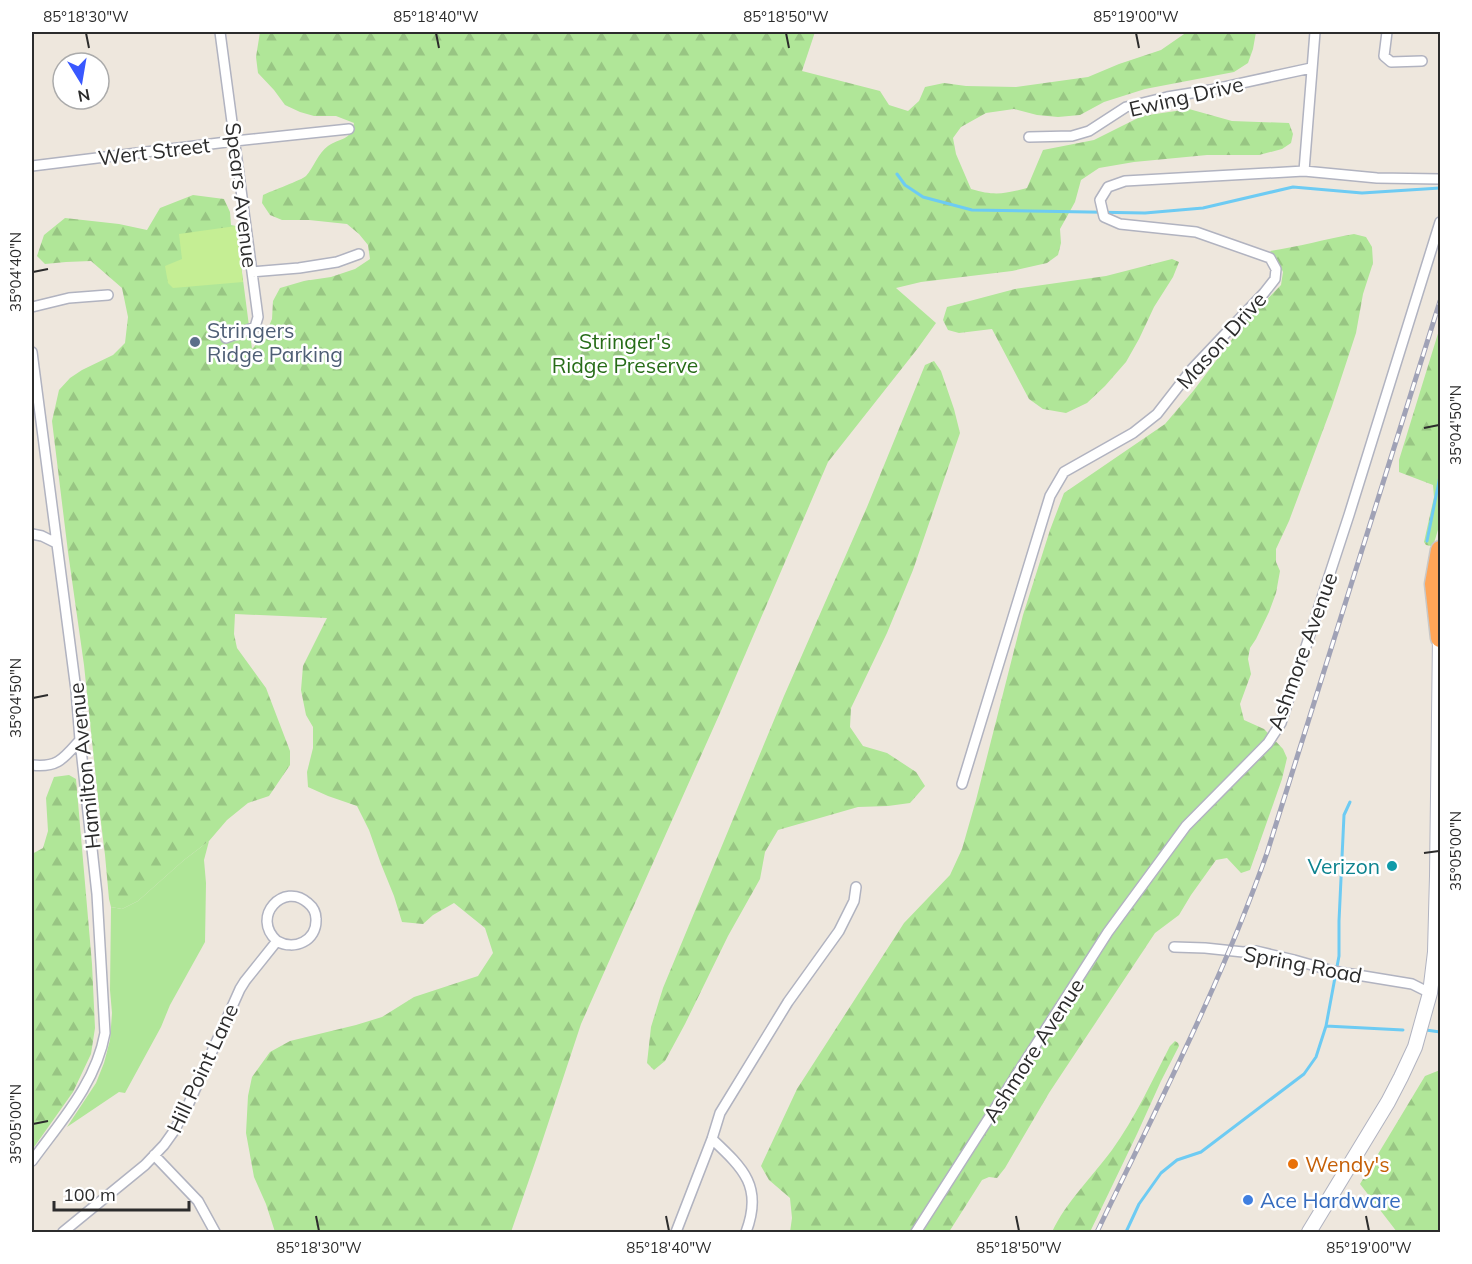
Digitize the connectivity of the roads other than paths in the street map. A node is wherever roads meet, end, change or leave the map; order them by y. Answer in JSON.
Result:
{"nodes":[{"id":1,"x":220,"y":32,"type":"edge"},
{"id":2,"x":1315,"y":32,"type":"edge"},
{"id":3,"x":1387,"y":32,"type":"edge"},
{"id":4,"x":1422,"y":61,"type":"dead end"},
{"id":5,"x":1311,"y":68,"type":"junction"},
{"id":6,"x":349,"y":129,"type":"dead end"},
{"id":7,"x":1029,"y":137,"type":"dead end"},
{"id":8,"x":235,"y":141,"type":"junction"},
{"id":9,"x":32,"y":166,"type":"edge"},
{"id":10,"x":1304,"y":171,"type":"junction"},
{"id":11,"x":1440,"y":179,"type":"edge"},
{"id":12,"x":1440,"y":222,"type":"edge"},
{"id":13,"x":359,"y":254,"type":"dead end"},
{"id":14,"x":252,"y":272,"type":"junction"},
{"id":15,"x":108,"y":295,"type":"dead end"},
{"id":16,"x":32,"y":307,"type":"edge"},
{"id":17,"x":226,"y":338,"type":"dead end"},
{"id":18,"x":32,"y":352,"type":"edge"},
{"id":19,"x":32,"y":534,"type":"edge"},
{"id":20,"x":56,"y":543,"type":"junction"},
{"id":21,"x":1440,"y":550,"type":"edge"},
{"id":22,"x":1440,"y":637,"type":"edge"},
{"id":23,"x":80,"y":740,"type":"junction"},
{"id":24,"x":32,"y":765,"type":"edge"},
{"id":25,"x":962,"y":784,"type":"dead end"},
{"id":26,"x":1439,"y":879,"type":"edge"},
{"id":27,"x":856,"y":887,"type":"dead end"},
{"id":28,"x":277,"y":941,"type":"junction"},
{"id":29,"x":1174,"y":947,"type":"dead end"},
{"id":30,"x":1438,"y":952,"type":"edge"},
{"id":31,"x":1440,"y":982,"type":"edge"},
{"id":32,"x":1430,"y":993,"type":"junction"},
{"id":33,"x":712,"y":1139,"type":"junction"},
{"id":34,"x":154,"y":1155,"type":"junction"},
{"id":35,"x":32,"y":1161,"type":"edge"},
{"id":36,"x":63,"y":1233,"type":"edge"},
{"id":37,"x":214,"y":1233,"type":"edge"},
{"id":38,"x":676,"y":1233,"type":"edge"},
{"id":39,"x":746,"y":1233,"type":"edge"},
{"id":40,"x":916,"y":1233,"type":"edge"},
{"id":41,"x":1309,"y":1233,"type":"edge"}],
"edges":[{"from":1,"to":8,"type":"street","name":"Spears Avenue"},
{"from":2,"to":5,"type":"street"},
{"from":3,"to":4,"type":"street"},
{"from":5,"to":7,"type":"street","name":"Ewing Drive"},
{"from":5,"to":10,"type":"street"},
{"from":6,"to":8,"type":"street","name":"Wert Street"},
{"from":8,"to":9,"type":"street","name":"Wert Street"},
{"from":8,"to":14,"type":"street","name":"Spears Avenue"},
{"from":10,"to":11,"type":"street","name":"Mason Drive"},
{"from":10,"to":25,"type":"street","name":"Mason Drive"},
{"from":12,"to":40,"type":"street","name":"Ashmore Avenue"},
{"from":13,"to":14,"type":"street"},
{"from":14,"to":17,"type":"street","name":"Spears Avenue"},
{"from":15,"to":16,"type":"street"},
{"from":18,"to":20,"type":"street","name":"Hamilton Avenue"},
{"from":19,"to":20,"type":"street"},
{"from":20,"to":23,"type":"street","name":"Hamilton Avenue"},
{"from":21,"to":22,"type":"highway"},
{"from":22,"to":26,"type":"main road"},
{"from":23,"to":24,"type":"street"},
{"from":23,"to":35,"type":"street","name":"Hamilton Avenue"},
{"from":26,"to":30,"type":"main road"},
{"from":27,"to":33,"type":"street"},
{"from":28,"to":28,"type":"street"},
{"from":28,"to":34,"type":"street","name":"Hill Point Lane"},
{"from":29,"to":32,"type":"street","name":"Spring Road"},
{"from":30,"to":32,"type":"main road"},
{"from":31,"to":32,"type":"main road"},
{"from":32,"to":41,"type":"main road"},
{"from":33,"to":38,"type":"street"},
{"from":33,"to":39,"type":"street"},
{"from":34,"to":36,"type":"street","name":"Hill Point Lane"},
{"from":34,"to":37,"type":"street"}]}
